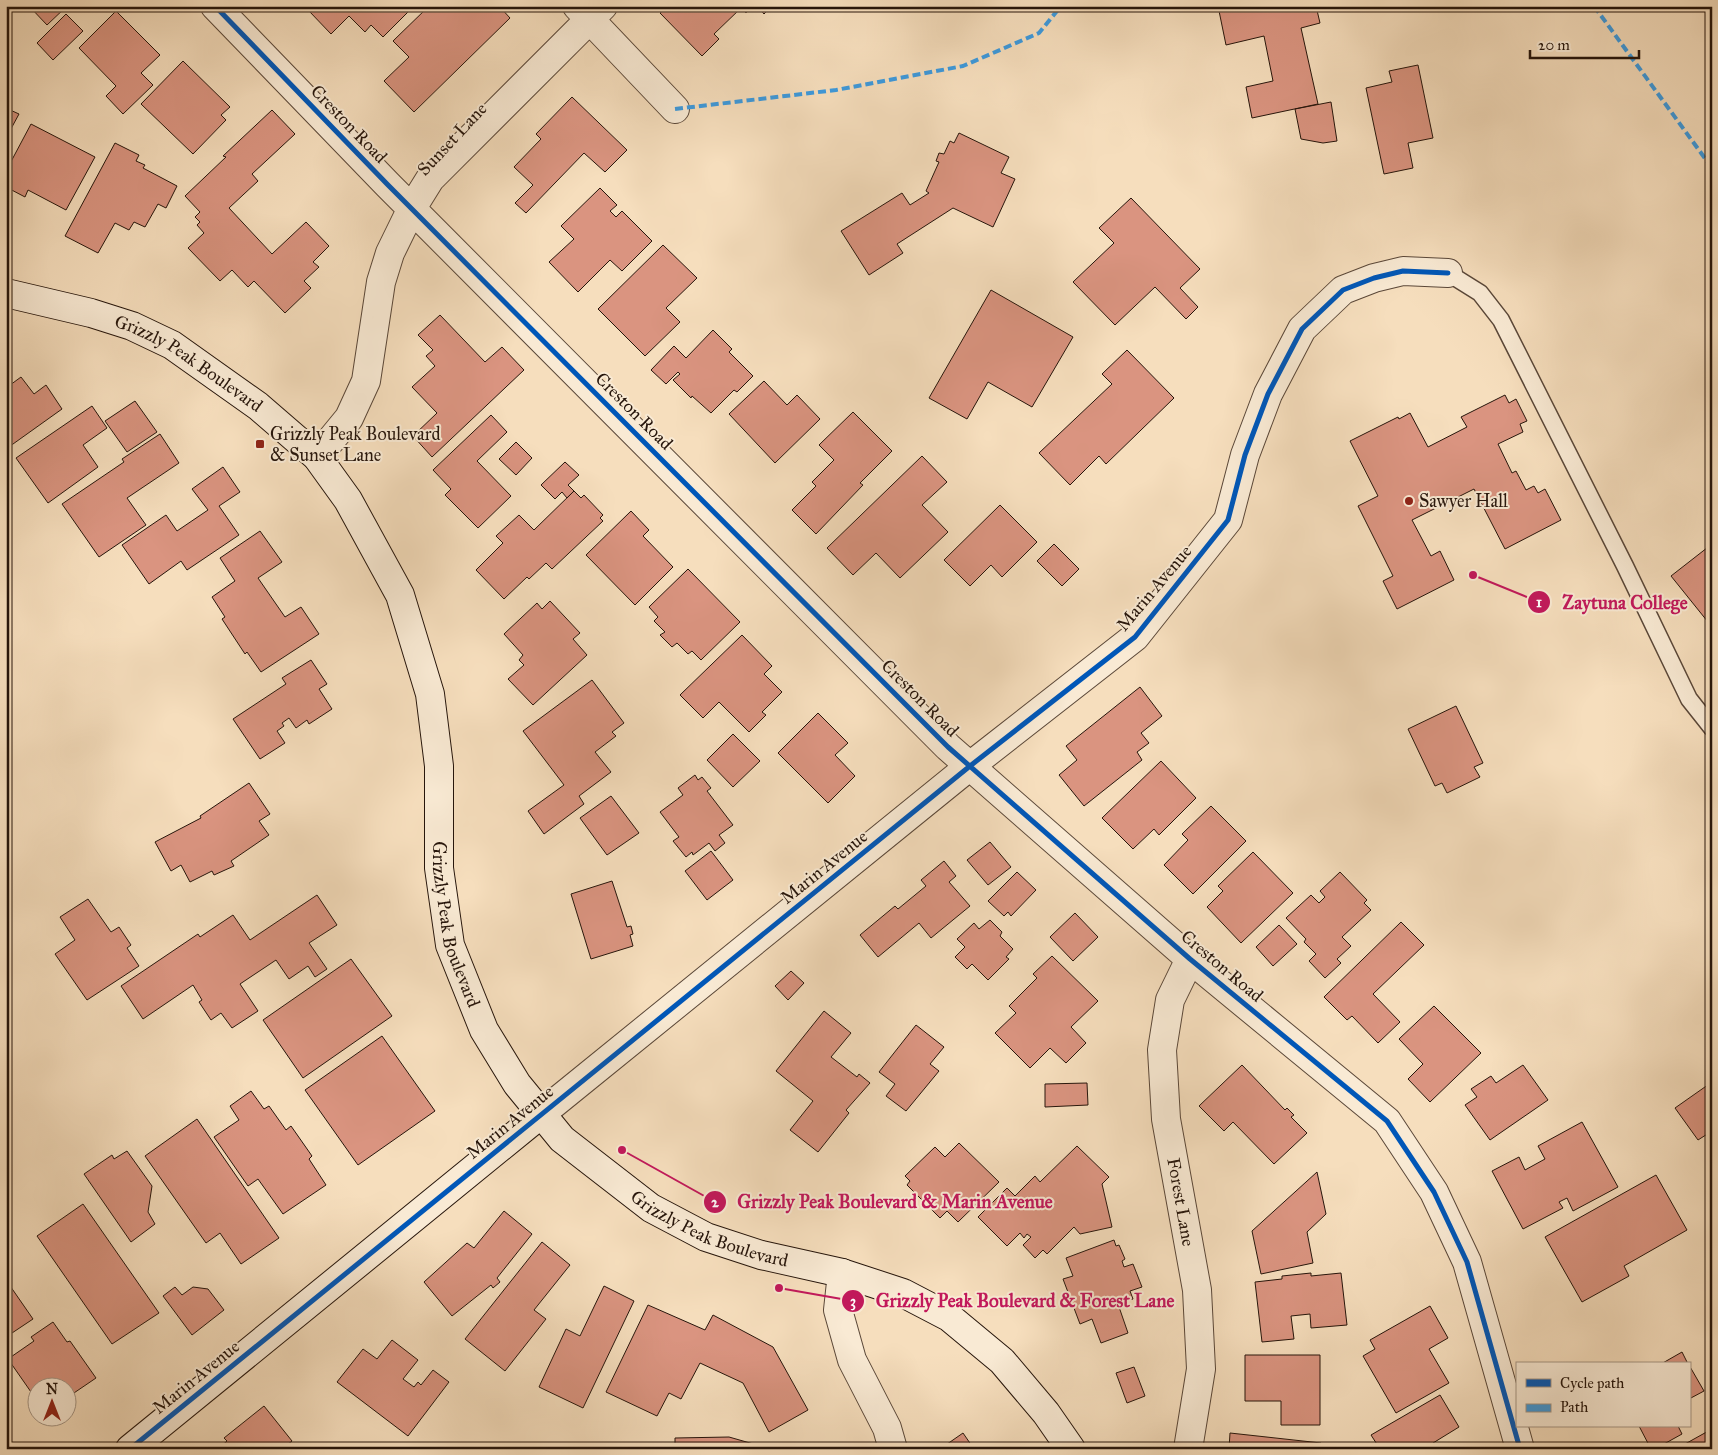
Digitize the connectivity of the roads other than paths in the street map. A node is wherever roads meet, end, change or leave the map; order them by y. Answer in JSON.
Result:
{"nodes":[{"id":1,"x":215,"y":6,"type":"edge"},
{"id":2,"x":590,"y":11,"type":"edge"},
{"id":3,"x":675,"y":109,"type":"dead end"},
{"id":4,"x":412,"y":208,"type":"junction"},
{"id":5,"x":1448,"y":273,"type":"joint"},
{"id":6,"x":6,"y":293,"type":"edge"},
{"id":7,"x":317,"y":457,"type":"junction"},
{"id":8,"x":1712,"y":728,"type":"edge"},
{"id":9,"x":970,"y":766,"type":"junction"},
{"id":10,"x":1190,"y":959,"type":"junction"},
{"id":11,"x":541,"y":1114,"type":"junction"},
{"id":12,"x":842,"y":1273,"type":"junction"},
{"id":13,"x":130,"y":1449,"type":"edge"},
{"id":14,"x":893,"y":1449,"type":"edge"},
{"id":15,"x":1071,"y":1449,"type":"edge"},
{"id":16,"x":1188,"y":1449,"type":"edge"},
{"id":17,"x":1520,"y":1449,"type":"edge"}],
"edges":[{"from":1,"to":4,"type":"street","name":"Creston Road"},
{"from":2,"to":3,"type":"street"},
{"from":2,"to":4,"type":"street","name":"Sunset Lane"},
{"from":4,"to":7,"type":"street","name":"Sunset Lane"},
{"from":4,"to":9,"type":"street","name":"Creston Road"},
{"from":5,"to":8,"type":"lane"},
{"from":5,"to":9,"type":"street","name":"Marin Avenue"},
{"from":6,"to":7,"type":"street","name":"Grizzly Peak Boulevard"},
{"from":7,"to":11,"type":"street","name":"Grizzly Peak Boulevard"},
{"from":9,"to":10,"type":"street","name":"Creston Road"},
{"from":9,"to":11,"type":"street","name":"Marin Avenue"},
{"from":10,"to":16,"type":"street","name":"Forest Lane"},
{"from":10,"to":17,"type":"street","name":"Creston Road"},
{"from":11,"to":12,"type":"street","name":"Grizzly Peak Boulevard"},
{"from":11,"to":13,"type":"street","name":"Marin Avenue"},
{"from":12,"to":14,"type":"street"},
{"from":12,"to":15,"type":"street","name":"Grizzly Peak Boulevard"}]}
